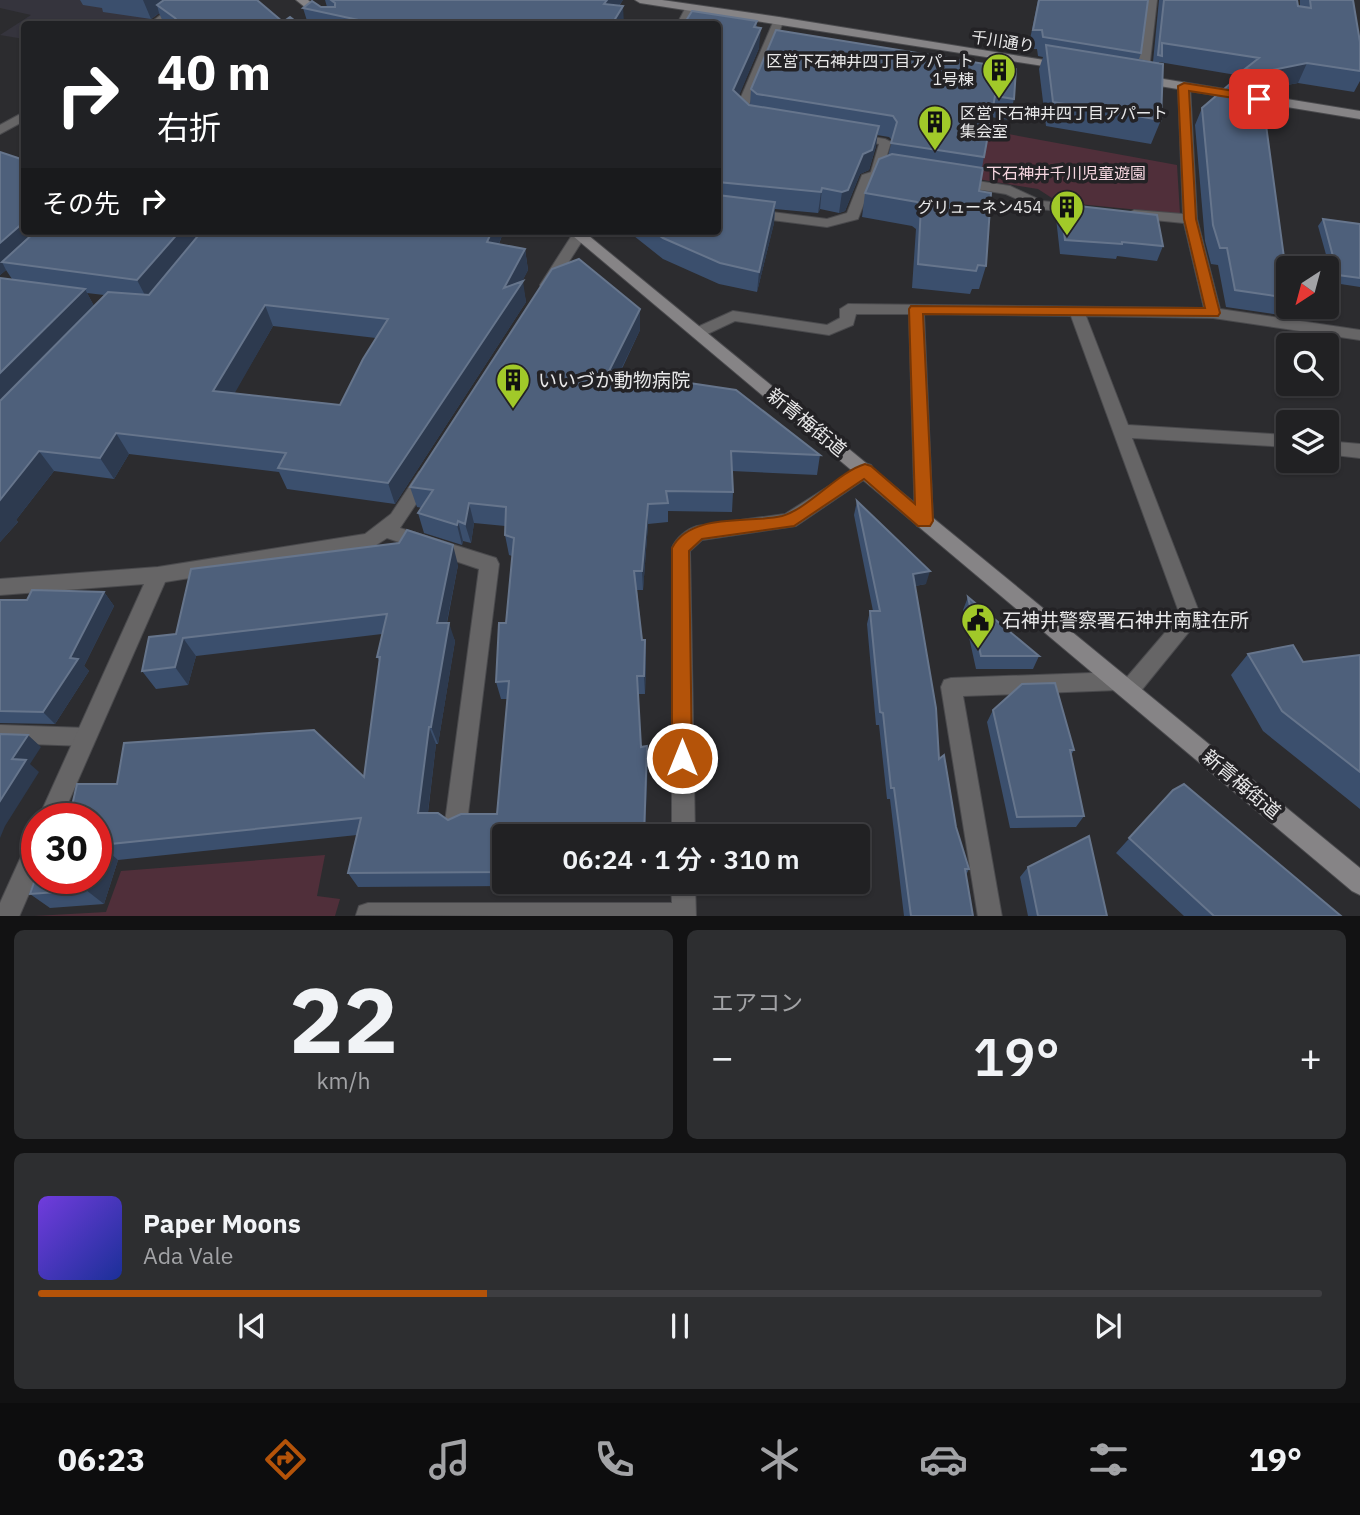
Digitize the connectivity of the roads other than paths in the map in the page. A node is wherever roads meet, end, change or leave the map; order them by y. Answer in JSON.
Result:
{"nodes":[{"id":1,"x":187,"y":0,"type":"edge"},
{"id":2,"x":640,"y":0,"type":"edge"},
{"id":3,"x":1152,"y":0,"type":"edge"},
{"id":4,"x":307,"y":2,"type":"edge"},
{"id":5,"x":691,"y":7,"type":"junction"},
{"id":6,"x":779,"y":20,"type":"junction"},
{"id":7,"x":158,"y":21,"type":"edge"},
{"id":8,"x":329,"y":21,"type":"edge"},
{"id":9,"x":683,"y":21,"type":"edge"},
{"id":10,"x":1075,"y":68,"type":"edge"},
{"id":11,"x":1129,"y":77,"type":"edge"},
{"id":12,"x":1142,"y":79,"type":"junction"},
{"id":13,"x":1184,"y":86,"type":"junction"},
{"id":14,"x":1360,"y":115,"type":"edge"},
{"id":15,"x":21,"y":118,"type":"edge"},
{"id":16,"x":764,"y":122,"type":"edge"},
{"id":17,"x":0,"y":130,"type":"edge"},
{"id":18,"x":845,"y":135,"type":"edge"},
{"id":19,"x":876,"y":174,"type":"junction"},
{"id":20,"x":914,"y":175,"type":"edge"},
{"id":21,"x":942,"y":180,"type":"edge"},
{"id":22,"x":721,"y":209,"type":"edge"},
{"id":23,"x":1094,"y":210,"type":"edge"},
{"id":24,"x":1121,"y":213,"type":"edge"},
{"id":25,"x":1190,"y":219,"type":"junction"},
{"id":26,"x":575,"y":235,"type":"edge"},
{"id":27,"x":578,"y":235,"type":"edge"},
{"id":28,"x":538,"y":300,"type":"edge"},
{"id":29,"x":916,"y":309,"type":"junction"},
{"id":30,"x":1076,"y":310,"type":"junction"},
{"id":31,"x":1213,"y":313,"type":"junction"},
{"id":32,"x":699,"y":333,"type":"junction"},
{"id":33,"x":1360,"y":335,"type":"edge"},
{"id":34,"x":1121,"y":431,"type":"junction"},
{"id":35,"x":1276,"y":440,"type":"edge"},
{"id":36,"x":1339,"y":449,"type":"edge"},
{"id":37,"x":1360,"y":451,"type":"edge"},
{"id":38,"x":433,"y":465,"type":"edge"},
{"id":39,"x":865,"y":470,"type":"junction"},
{"id":40,"x":924,"y":521,"type":"junction"},
{"id":41,"x":384,"y":530,"type":"junction"},
{"id":42,"x":158,"y":575,"type":"junction"},
{"id":43,"x":0,"y":587,"type":"edge"},
{"id":44,"x":1124,"y":685,"type":"junction"},
{"id":45,"x":0,"y":734,"type":"edge"},
{"id":46,"x":86,"y":737,"type":"junction"},
{"id":47,"x":56,"y":803,"type":"edge"},
{"id":48,"x":456,"y":822,"type":"edge"},
{"id":49,"x":683,"y":824,"type":"edge"},
{"id":50,"x":21,"y":883,"type":"edge"},
{"id":51,"x":1360,"y":883,"type":"edge"},
{"id":52,"x":683,"y":894,"type":"edge"},
{"id":53,"x":368,"y":915,"type":"edge"},
{"id":54,"x":6,"y":916,"type":"edge"},
{"id":55,"x":684,"y":916,"type":"edge"},
{"id":56,"x":990,"y":916,"type":"edge"}],
"edges":[{"from":1,"to":7,"type":"street"},
{"from":2,"to":5,"type":"main road","name":"千川通り"},
{"from":3,"to":12,"type":"street"},
{"from":4,"to":8,"type":"main road"},
{"from":5,"to":6,"type":"main road","name":"千川通り"},
{"from":5,"to":9,"type":"street"},
{"from":6,"to":10,"type":"main road","name":"千川通り"},
{"from":6,"to":16,"type":"lane"},
{"from":11,"to":12,"type":"main road"},
{"from":12,"to":13,"type":"main road"},
{"from":13,"to":14,"type":"main road"},
{"from":13,"to":25,"type":"street"},
{"from":15,"to":17,"type":"street"},
{"from":18,"to":19,"type":"lane"},
{"from":19,"to":20,"type":"street"},
{"from":19,"to":22,"type":"street"},
{"from":21,"to":23,"type":"street"},
{"from":24,"to":25,"type":"street"},
{"from":25,"to":31,"type":"street"},
{"from":26,"to":28,"type":"street"},
{"from":27,"to":32,"type":"main road","name":"新青梅街道"},
{"from":29,"to":30,"type":"street"},
{"from":29,"to":32,"type":"street"},
{"from":29,"to":40,"type":"street"},
{"from":30,"to":31,"type":"street"},
{"from":30,"to":34,"type":"street"},
{"from":31,"to":33,"type":"street"},
{"from":32,"to":39,"type":"main road","name":"新青梅街道"},
{"from":34,"to":35,"type":"street"},
{"from":34,"to":44,"type":"street"},
{"from":36,"to":37,"type":"street"},
{"from":38,"to":41,"type":"street"},
{"from":39,"to":40,"type":"main road","name":"新青梅街道"},
{"from":39,"to":49,"type":"street"},
{"from":40,"to":44,"type":"main road","name":"新青梅街道"},
{"from":41,"to":42,"type":"street"},
{"from":41,"to":48,"type":"street"},
{"from":42,"to":43,"type":"street"},
{"from":42,"to":46,"type":"street"},
{"from":44,"to":51,"type":"main road","name":"新青梅街道"},
{"from":44,"to":56,"type":"street"},
{"from":45,"to":46,"type":"lane"},
{"from":46,"to":47,"type":"street"},
{"from":50,"to":54,"type":"street"},
{"from":52,"to":55,"type":"street"},
{"from":53,"to":55,"type":"street"}]}
